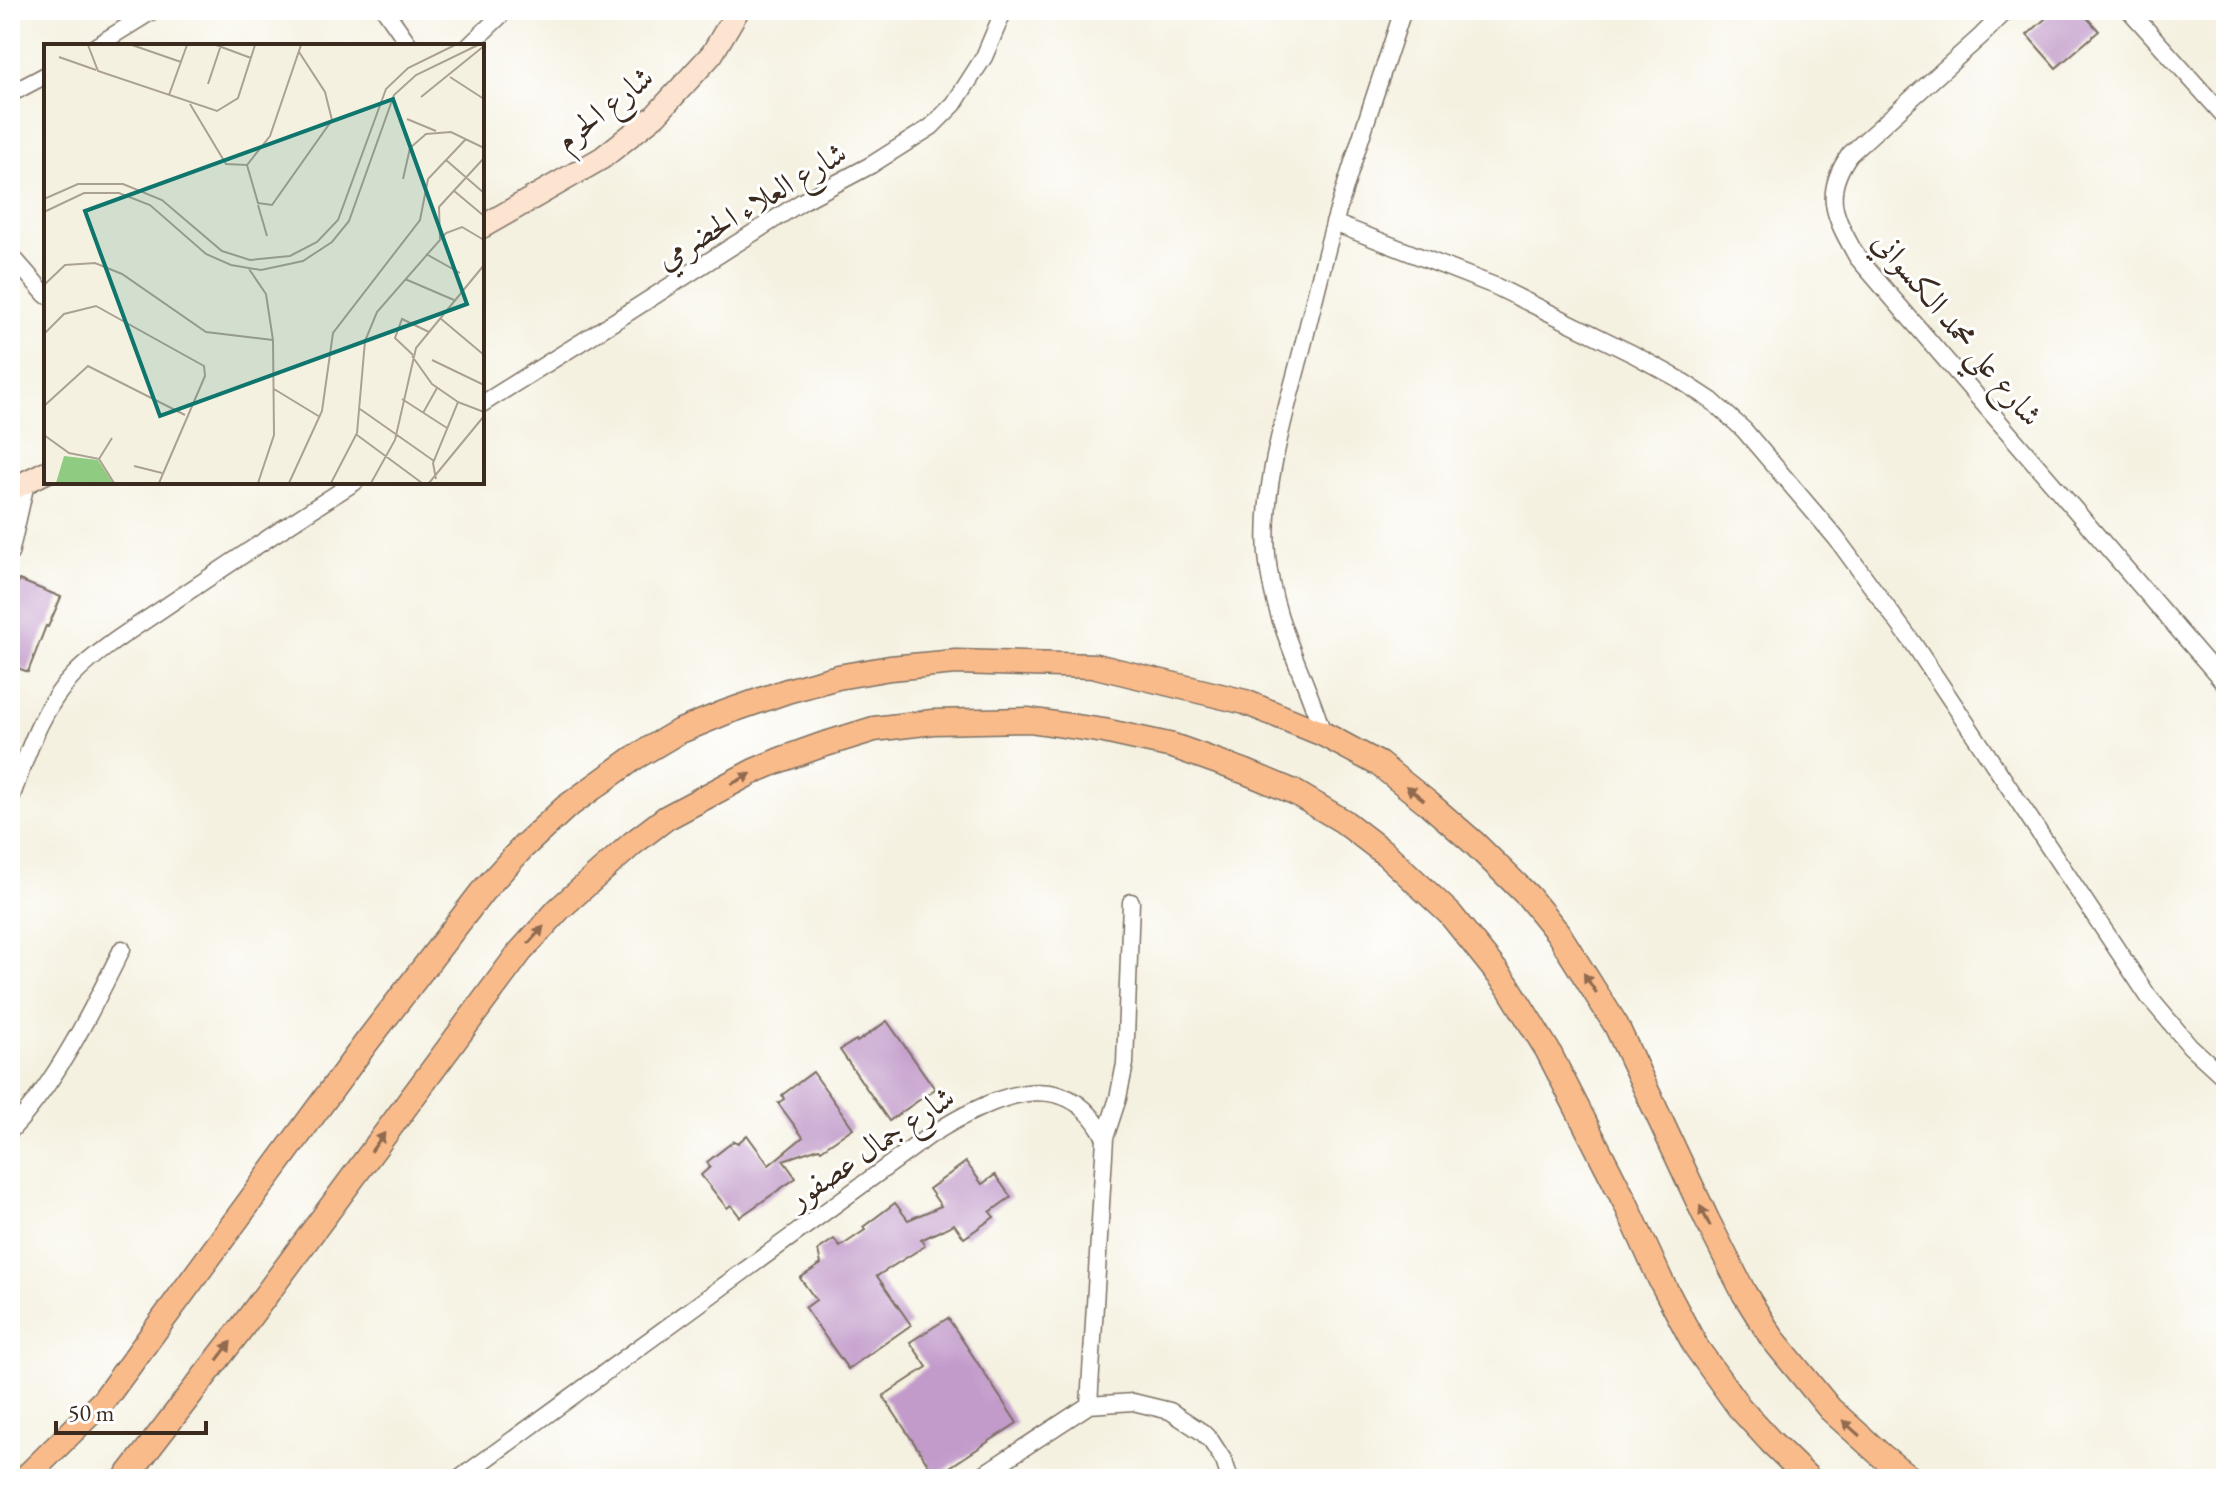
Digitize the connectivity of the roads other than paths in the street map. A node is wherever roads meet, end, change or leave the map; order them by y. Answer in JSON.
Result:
{"nodes":[{"id":1,"x":154,"y":10,"type":"edge"},
{"id":2,"x":385,"y":10,"type":"edge"},
{"id":3,"x":506,"y":10,"type":"edge"},
{"id":4,"x":738,"y":10,"type":"edge"},
{"id":5,"x":1004,"y":10,"type":"edge"},
{"id":6,"x":1403,"y":10,"type":"edge"},
{"id":7,"x":2007,"y":10,"type":"edge"},
{"id":8,"x":2129,"y":10,"type":"edge"},
{"id":9,"x":99,"y":44,"type":"edge"},
{"id":10,"x":409,"y":44,"type":"edge"},
{"id":11,"x":471,"y":44,"type":"edge"},
{"id":12,"x":44,"y":76,"type":"edge"},
{"id":13,"x":10,"y":94,"type":"edge"},
{"id":14,"x":2226,"y":118,"type":"edge"},
{"id":15,"x":1334,"y":223,"type":"junction"},
{"id":16,"x":484,"y":226,"type":"edge"},
{"id":17,"x":10,"y":254,"type":"edge"},
{"id":18,"x":44,"y":293,"type":"edge"},
{"id":19,"x":484,"y":403,"type":"edge"},
{"id":20,"x":27,"y":482,"type":"edge"},
{"id":21,"x":352,"y":484,"type":"edge"},
{"id":22,"x":10,"y":554,"type":"edge"},
{"id":23,"x":2226,"y":685,"type":"edge"},
{"id":24,"x":1323,"y":734,"type":"junction"},
{"id":25,"x":10,"y":801,"type":"edge"},
{"id":26,"x":1131,"y":902,"type":"dead end"},
{"id":27,"x":122,"y":949,"type":"dead end"},
{"id":28,"x":2226,"y":1079,"type":"edge"},
{"id":29,"x":10,"y":1131,"type":"edge"},
{"id":30,"x":1105,"y":1138,"type":"junction"},
{"id":31,"x":1089,"y":1405,"type":"junction"},
{"id":32,"x":24,"y":1479,"type":"edge"},
{"id":33,"x":125,"y":1479,"type":"edge"},
{"id":34,"x":459,"y":1479,"type":"edge"},
{"id":35,"x":976,"y":1479,"type":"edge"},
{"id":36,"x":1230,"y":1479,"type":"edge"},
{"id":37,"x":1809,"y":1479,"type":"edge"},
{"id":38,"x":1911,"y":1479,"type":"edge"}],
"edges":[{"from":1,"to":9,"type":"street"},
{"from":2,"to":10,"type":"street"},
{"from":3,"to":11,"type":"street"},
{"from":4,"to":16,"type":"street","name":"شارع الحرم"},
{"from":5,"to":19,"type":"street","name":"شارع العلاء الحضرمي"},
{"from":6,"to":15,"type":"street"},
{"from":7,"to":23,"type":"street","name":"شارع علي محمد الكسواني"},
{"from":8,"to":14,"type":"street"},
{"from":12,"to":13,"type":"street"},
{"from":15,"to":24,"type":"street"},
{"from":15,"to":28,"type":"street"},
{"from":17,"to":18,"type":"street"},
{"from":20,"to":22,"type":"street"},
{"from":21,"to":25,"type":"street"},
{"from":24,"to":32,"type":"main road"},
{"from":38,"to":24,"type":"main road","one_way":true},
{"from":26,"to":30,"type":"street"},
{"from":27,"to":29,"type":"street"},
{"from":30,"to":31,"type":"street"},
{"from":30,"to":34,"type":"street","name":"شارع جمال عصفور"},
{"from":31,"to":35,"type":"street"},
{"from":31,"to":36,"type":"street"},
{"from":33,"to":37,"type":"main road","one_way":true}]}
